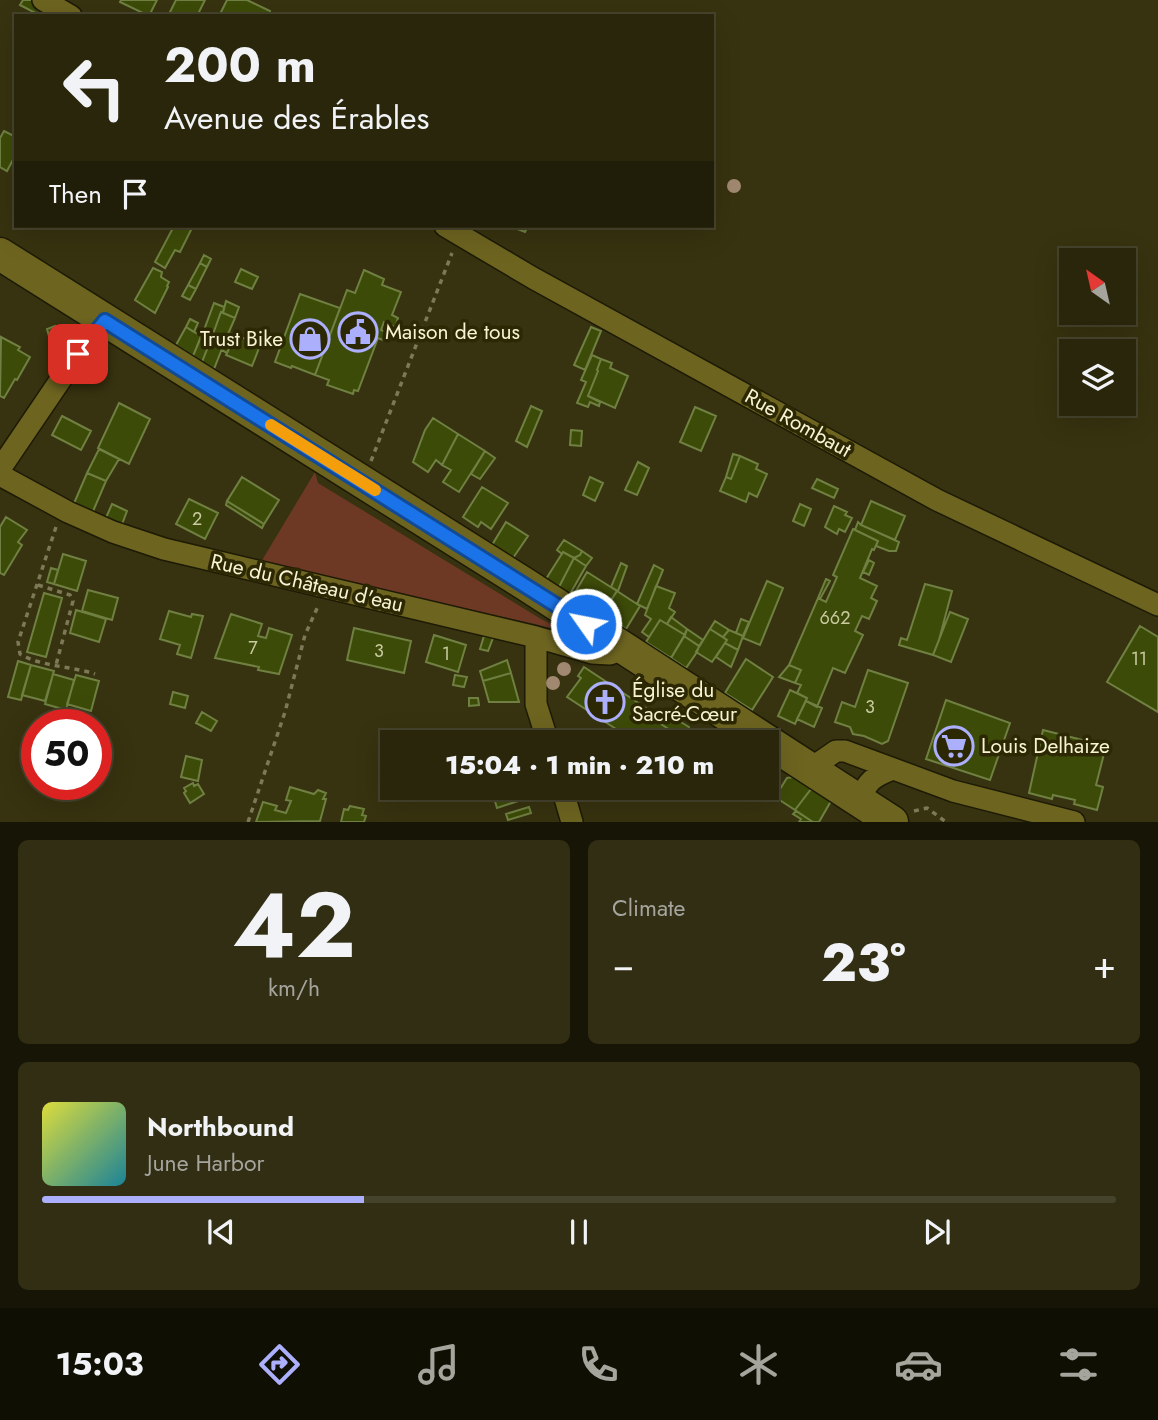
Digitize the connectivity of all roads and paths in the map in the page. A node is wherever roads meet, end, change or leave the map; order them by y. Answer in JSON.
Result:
{"nodes":[{"id":1,"x":44,"y":0,"type":"edge"},
{"id":2,"x":68,"y":14,"type":"edge"},
{"id":3,"x":452,"y":230,"type":"edge"},
{"id":4,"x":0,"y":254,"type":"edge"},
{"id":5,"x":105,"y":321,"type":"junction"},
{"id":6,"x":0,"y":469,"type":"edge"},
{"id":7,"x":0,"y":475,"type":"edge"},
{"id":8,"x":363,"y":482,"type":"junction"},
{"id":9,"x":63,"y":509,"type":"junction"},
{"id":10,"x":37,"y":584,"type":"junction"},
{"id":11,"x":321,"y":600,"type":"dead end"},
{"id":12,"x":1158,"y":605,"type":"edge"},
{"id":13,"x":536,"y":637,"type":"junction"},
{"id":14,"x":625,"y":649,"type":"junction"},
{"id":15,"x":56,"y":665,"type":"junction"},
{"id":16,"x":96,"y":674,"type":"dead end"},
{"id":17,"x":544,"y":730,"type":"edge"},
{"id":18,"x":810,"y":769,"type":"junction"},
{"id":19,"x":893,"y":769,"type":"junction"},
{"id":20,"x":566,"y":800,"type":"edge"},
{"id":21,"x":859,"y":800,"type":"junction"},
{"id":22,"x":248,"y":821,"type":"edge"},
{"id":23,"x":572,"y":821,"type":"edge"},
{"id":24,"x":892,"y":821,"type":"edge"},
{"id":25,"x":1074,"y":821,"type":"edge"}],
"edges":[{"from":1,"to":2,"type":"street"},
{"from":3,"to":8,"type":"path"},
{"from":3,"to":12,"type":"street","name":"Rue Rombaut"},
{"from":4,"to":5,"type":"main road"},
{"from":5,"to":6,"type":"street"},
{"from":5,"to":8,"type":"main road"},
{"from":7,"to":9,"type":"street","name":"Rue du Château d'eau"},
{"from":8,"to":14,"type":"main road"},
{"from":9,"to":10,"type":"path"},
{"from":9,"to":13,"type":"street","name":"Rue du Château d'eau"},
{"from":10,"to":15,"type":"path"},
{"from":10,"to":15,"type":"path"},
{"from":11,"to":22,"type":"path"},
{"from":13,"to":14,"type":"street","name":"Rue du Château d'eau"},
{"from":13,"to":17,"type":"street"},
{"from":14,"to":18,"type":"main road"},
{"from":15,"to":16,"type":"path"},
{"from":18,"to":19,"type":"street"},
{"from":18,"to":21,"type":"main road"},
{"from":19,"to":21,"type":"street"},
{"from":19,"to":25,"type":"street"},
{"from":20,"to":23,"type":"street"},
{"from":21,"to":24,"type":"main road"}]}
